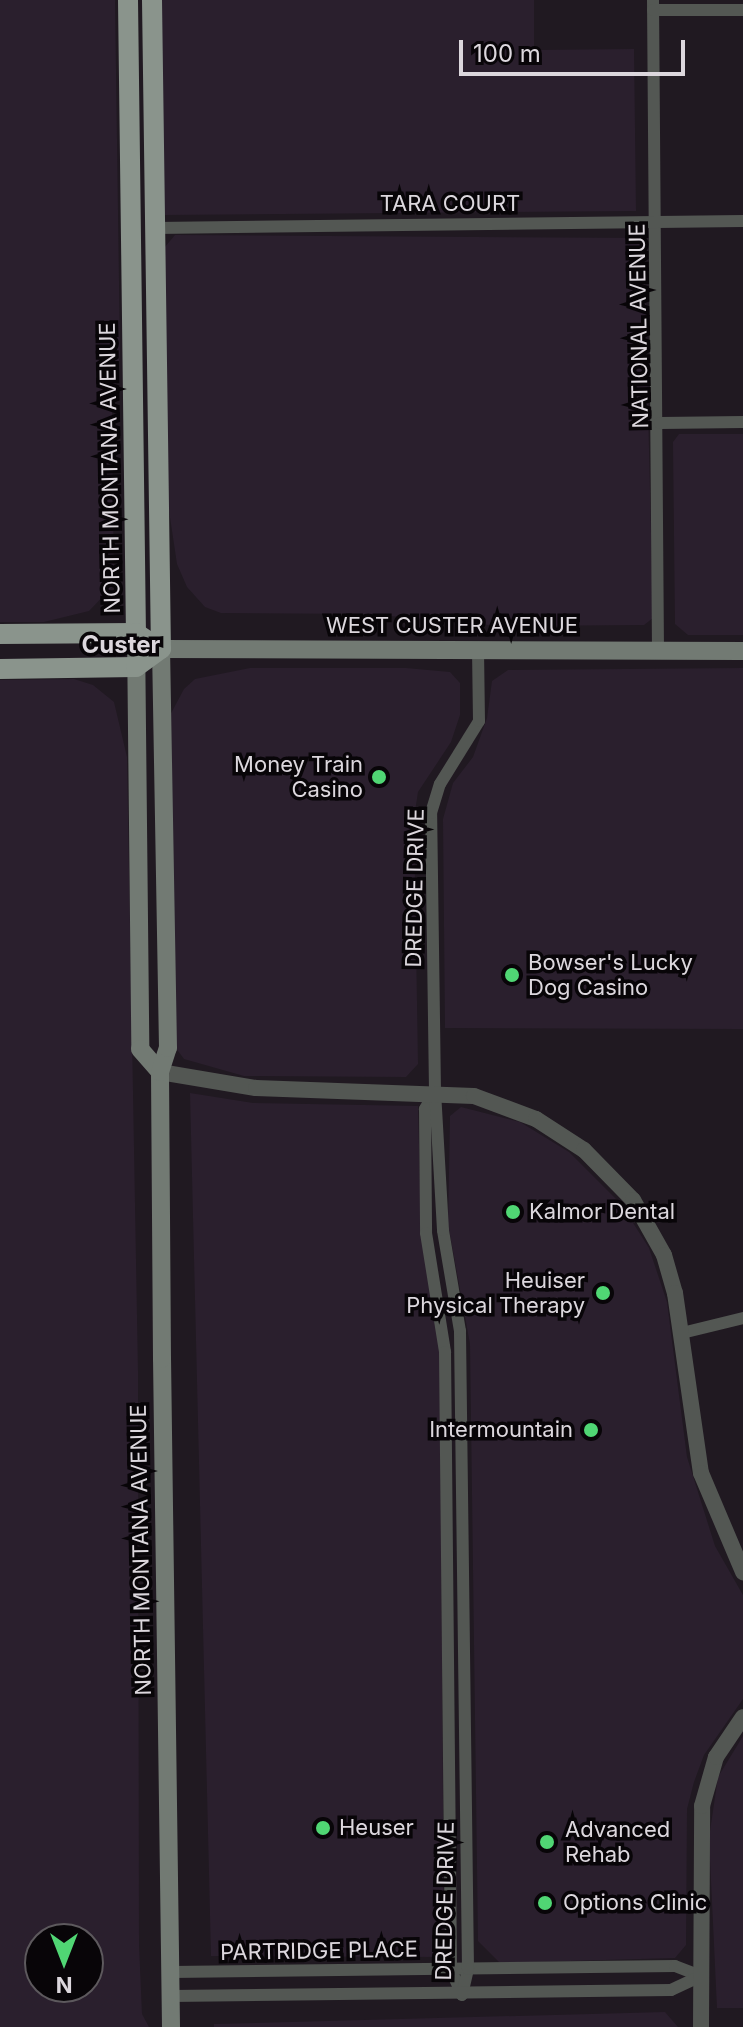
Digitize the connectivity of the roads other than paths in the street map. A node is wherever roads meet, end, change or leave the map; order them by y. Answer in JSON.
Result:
{"nodes":[{"id":1,"x":128,"y":0,"type":"edge"},
{"id":2,"x":152,"y":0,"type":"edge"},
{"id":3,"x":653,"y":5,"type":"edge"},
{"id":4,"x":743,"y":10,"type":"edge"},
{"id":5,"x":743,"y":221,"type":"edge"},
{"id":6,"x":658,"y":223,"type":"junction"},
{"id":7,"x":156,"y":228,"type":"junction"},
{"id":8,"x":743,"y":422,"type":"edge"},
{"id":9,"x":660,"y":423,"type":"junction"},
{"id":10,"x":136,"y":633,"type":"junction"},
{"id":11,"x":0,"y":634,"type":"edge"},
{"id":12,"x":161,"y":649,"type":"junction"},
{"id":13,"x":478,"y":650,"type":"junction"},
{"id":14,"x":658,"y":651,"type":"junction"},
{"id":15,"x":743,"y":651,"type":"edge"},
{"id":16,"x":136,"y":667,"type":"junction"},
{"id":17,"x":0,"y":669,"type":"edge"},
{"id":18,"x":160,"y":1072,"type":"junction"},
{"id":19,"x":435,"y":1091,"type":"junction"},
{"id":20,"x":743,"y":1318,"type":"edge"},
{"id":21,"x":682,"y":1333,"type":"junction"},
{"id":22,"x":743,"y":1572,"type":"edge"},
{"id":23,"x":743,"y":1717,"type":"edge"},
{"id":24,"x":468,"y":1969,"type":"junction"},
{"id":25,"x":451,"y":1970,"type":"junction"},
{"id":26,"x":171,"y":1972,"type":"junction"},
{"id":27,"x":701,"y":1976,"type":"junction"},
{"id":28,"x":462,"y":1995,"type":"junction"},
{"id":29,"x":171,"y":1996,"type":"junction"},
{"id":30,"x":171,"y":2027,"type":"edge"},
{"id":31,"x":701,"y":2027,"type":"edge"}],
"edges":[{"from":1,"to":10,"type":"main road","name":"NORTH MONTANA AVENUE"},
{"from":2,"to":7,"type":"main road","name":"NORTH MONTANA AVENUE"},
{"from":3,"to":4,"type":"street"},
{"from":3,"to":6,"type":"street","name":"NATIONAL AVENUE"},
{"from":5,"to":6,"type":"street","name":"TARA COURT"},
{"from":6,"to":7,"type":"street","name":"TARA COURT"},
{"from":6,"to":9,"type":"street","name":"NATIONAL AVENUE"},
{"from":7,"to":12,"type":"main road","name":"NORTH MONTANA AVENUE"},
{"from":8,"to":9,"type":"street"},
{"from":9,"to":14,"type":"street","name":"NATIONAL AVENUE"},
{"from":10,"to":11,"type":"main road"},
{"from":10,"to":12,"type":"main road"},
{"from":10,"to":16,"type":"main road","name":"NORTH MONTANA AVENUE"},
{"from":12,"to":13,"type":"main road","name":"WEST CUSTER AVENUE"},
{"from":12,"to":16,"type":"main road"},
{"from":12,"to":18,"type":"main road","name":"NORTH MONTANA AVENUE"},
{"from":13,"to":14,"type":"main road","name":"WEST CUSTER AVENUE"},
{"from":13,"to":19,"type":"street","name":"DREDGE DRIVE"},
{"from":14,"to":15,"type":"main road","name":"WEST CUSTER AVENUE"},
{"from":16,"to":17,"type":"main road"},
{"from":16,"to":18,"type":"main road","name":"NORTH MONTANA AVENUE"},
{"from":18,"to":19,"type":"street"},
{"from":18,"to":26,"type":"main road","name":"NORTH MONTANA AVENUE"},
{"from":19,"to":21,"type":"street"},
{"from":19,"to":24,"type":"street","name":"DREDGE DRIVE"},
{"from":19,"to":25,"type":"street","name":"DREDGE DRIVE"},
{"from":20,"to":21,"type":"street"},
{"from":21,"to":22,"type":"street"},
{"from":23,"to":27,"type":"street"},
{"from":24,"to":25,"type":"street","name":"PARTRIDGE PLACE"},
{"from":24,"to":27,"type":"street","name":"PARTRIDGE PLACE"},
{"from":24,"to":28,"type":"street","name":"DREDGE DRIVE"},
{"from":25,"to":26,"type":"street","name":"PARTRIDGE PLACE"},
{"from":25,"to":28,"type":"street","name":"DREDGE DRIVE"},
{"from":26,"to":29,"type":"main road","name":"NORTH MONTANA AVENUE"},
{"from":27,"to":28,"type":"street"},
{"from":27,"to":31,"type":"street"},
{"from":28,"to":29,"type":"street"},
{"from":29,"to":30,"type":"main road","name":"NORTH MONTANA AVENUE"}]}
